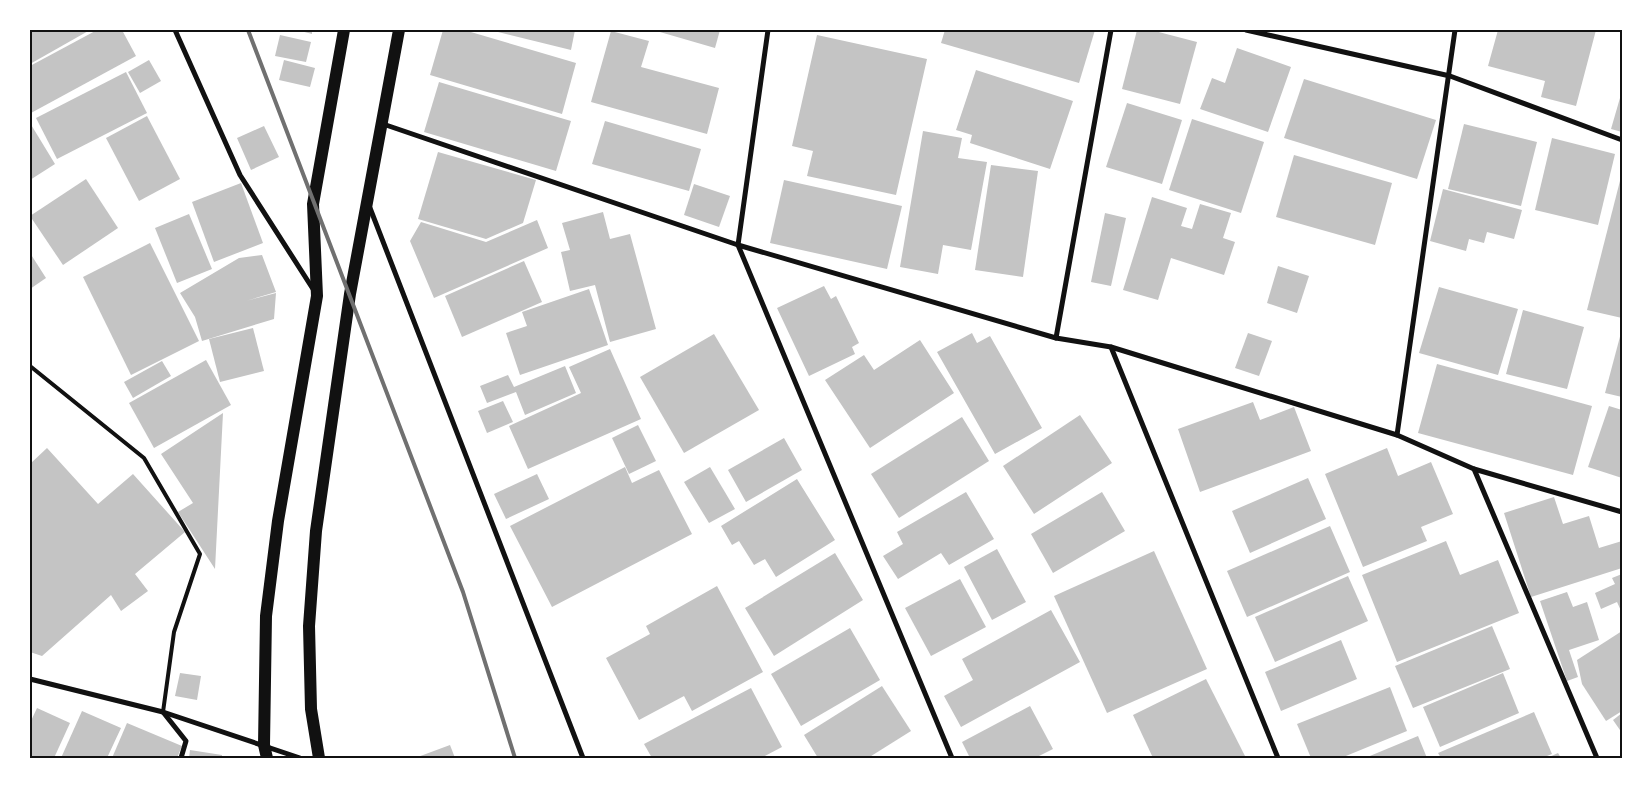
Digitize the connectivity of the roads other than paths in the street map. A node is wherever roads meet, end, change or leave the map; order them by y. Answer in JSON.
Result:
{"nodes":[{"id":1,"x":175,"y":30,"type":"edge"},
{"id":2,"x":344,"y":30,"type":"edge"},
{"id":3,"x":399,"y":30,"type":"edge"},
{"id":4,"x":768,"y":30,"type":"edge"},
{"id":5,"x":1111,"y":30,"type":"edge"},
{"id":6,"x":1246,"y":30,"type":"edge"},
{"id":7,"x":1455,"y":30,"type":"edge"},
{"id":8,"x":1450,"y":76,"type":"junction"},
{"id":9,"x":382,"y":124,"type":"junction"},
{"id":10,"x":1622,"y":140,"type":"edge"},
{"id":11,"x":368,"y":205,"type":"junction"},
{"id":12,"x":738,"y":245,"type":"junction"},
{"id":13,"x":317,"y":296,"type":"junction"},
{"id":14,"x":1056,"y":338,"type":"junction"},
{"id":15,"x":1111,"y":347,"type":"junction"},
{"id":16,"x":30,"y":366,"type":"edge"},
{"id":17,"x":1397,"y":435,"type":"junction"},
{"id":18,"x":1474,"y":470,"type":"junction"},
{"id":19,"x":1622,"y":512,"type":"edge"},
{"id":20,"x":30,"y":679,"type":"edge"},
{"id":21,"x":163,"y":712,"type":"junction"},
{"id":22,"x":264,"y":745,"type":"junction"},
{"id":23,"x":181,"y":758,"type":"edge"},
{"id":24,"x":267,"y":758,"type":"edge"},
{"id":25,"x":300,"y":758,"type":"edge"},
{"id":26,"x":319,"y":758,"type":"edge"},
{"id":27,"x":583,"y":758,"type":"edge"},
{"id":28,"x":952,"y":758,"type":"edge"},
{"id":29,"x":1278,"y":758,"type":"edge"},
{"id":30,"x":1597,"y":758,"type":"edge"}],
"edges":[{"from":1,"to":13,"type":"street"},
{"from":2,"to":13,"type":"main road"},
{"from":3,"to":9,"type":"main road"},
{"from":4,"to":12,"type":"street"},
{"from":5,"to":14,"type":"street"},
{"from":6,"to":8,"type":"street"},
{"from":7,"to":8,"type":"street"},
{"from":8,"to":10,"type":"street"},
{"from":8,"to":17,"type":"street"},
{"from":9,"to":11,"type":"main road"},
{"from":9,"to":12,"type":"street"},
{"from":11,"to":26,"type":"main road"},
{"from":11,"to":27,"type":"street"},
{"from":12,"to":14,"type":"street"},
{"from":12,"to":28,"type":"street"},
{"from":13,"to":22,"type":"main road"},
{"from":14,"to":15,"type":"street"},
{"from":15,"to":17,"type":"street"},
{"from":15,"to":29,"type":"street"},
{"from":16,"to":21,"type":"lane"},
{"from":17,"to":18,"type":"street"},
{"from":18,"to":19,"type":"street"},
{"from":18,"to":30,"type":"street"},
{"from":20,"to":21,"type":"street"},
{"from":21,"to":22,"type":"street"},
{"from":21,"to":23,"type":"street"},
{"from":22,"to":24,"type":"main road"},
{"from":22,"to":25,"type":"street"}]}
